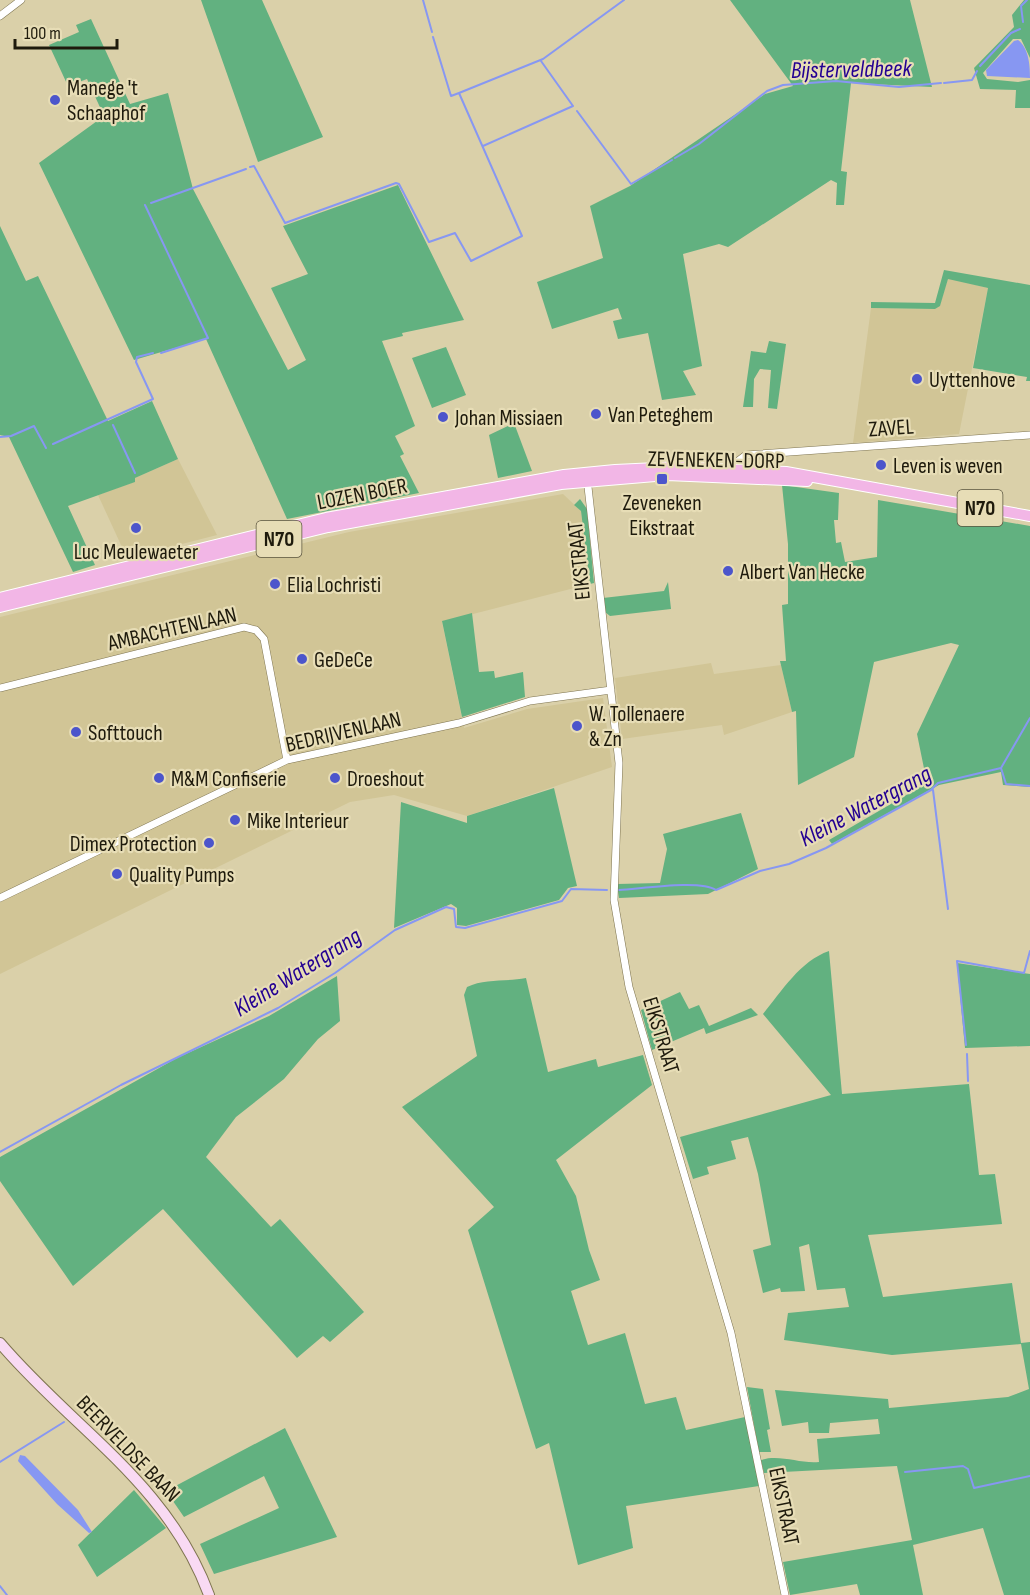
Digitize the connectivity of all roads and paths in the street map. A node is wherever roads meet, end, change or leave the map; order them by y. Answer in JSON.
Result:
{"nodes":[{"id":1,"x":21,"y":0,"type":"edge"},
{"id":2,"x":0,"y":16,"type":"edge"},
{"id":3,"x":1030,"y":435,"type":"edge"},
{"id":4,"x":755,"y":455,"type":"junction"},
{"id":5,"x":736,"y":472,"type":"junction"},
{"id":6,"x":751,"y":473,"type":"junction"},
{"id":7,"x":587,"y":476,"type":"junction"},
{"id":8,"x":1030,"y":516,"type":"edge"},
{"id":9,"x":0,"y":598,"type":"edge"},
{"id":10,"x":0,"y":607,"type":"edge"},
{"id":11,"x":0,"y":688,"type":"edge"},
{"id":12,"x":611,"y":690,"type":"junction"},
{"id":13,"x":287,"y":760,"type":"junction"},
{"id":14,"x":0,"y":898,"type":"edge"},
{"id":15,"x":0,"y":1343,"type":"edge"},
{"id":16,"x":209,"y":1595,"type":"edge"},
{"id":17,"x":785,"y":1595,"type":"edge"}],
"edges":[{"from":1,"to":2,"type":"street"},
{"from":3,"to":4,"type":"street","name":"ZAVEL"},
{"from":4,"to":5,"type":"street"},
{"from":4,"to":6,"type":"street"},
{"from":5,"to":6,"type":"main road","name":"ZEVENEKEN-DORP","number":"N70"},
{"from":5,"to":7,"type":"main road","name":"ZEVENEKEN-DORP","number":"N70"},
{"from":6,"to":8,"type":"main road","name":"ZEVENEKEN-DORP","number":"N70"},
{"from":7,"to":9,"type":"main road","name":"LOZEN BOER","number":"N70"},
{"from":7,"to":10,"type":"main road","name":"LOZEN BOER","number":"N70"},
{"from":7,"to":12,"type":"street","name":"EIKSTRAAT"},
{"from":11,"to":13,"type":"street","name":"AMBACHTENLAAN"},
{"from":12,"to":13,"type":"street","name":"BEDRIJVENLAAN"},
{"from":12,"to":17,"type":"street","name":"EIKSTRAAT"},
{"from":13,"to":14,"type":"street","name":"BEDRIJVENLAAN"},
{"from":15,"to":16,"type":"main road","name":"BEERVELDSE BAAN"}]}
